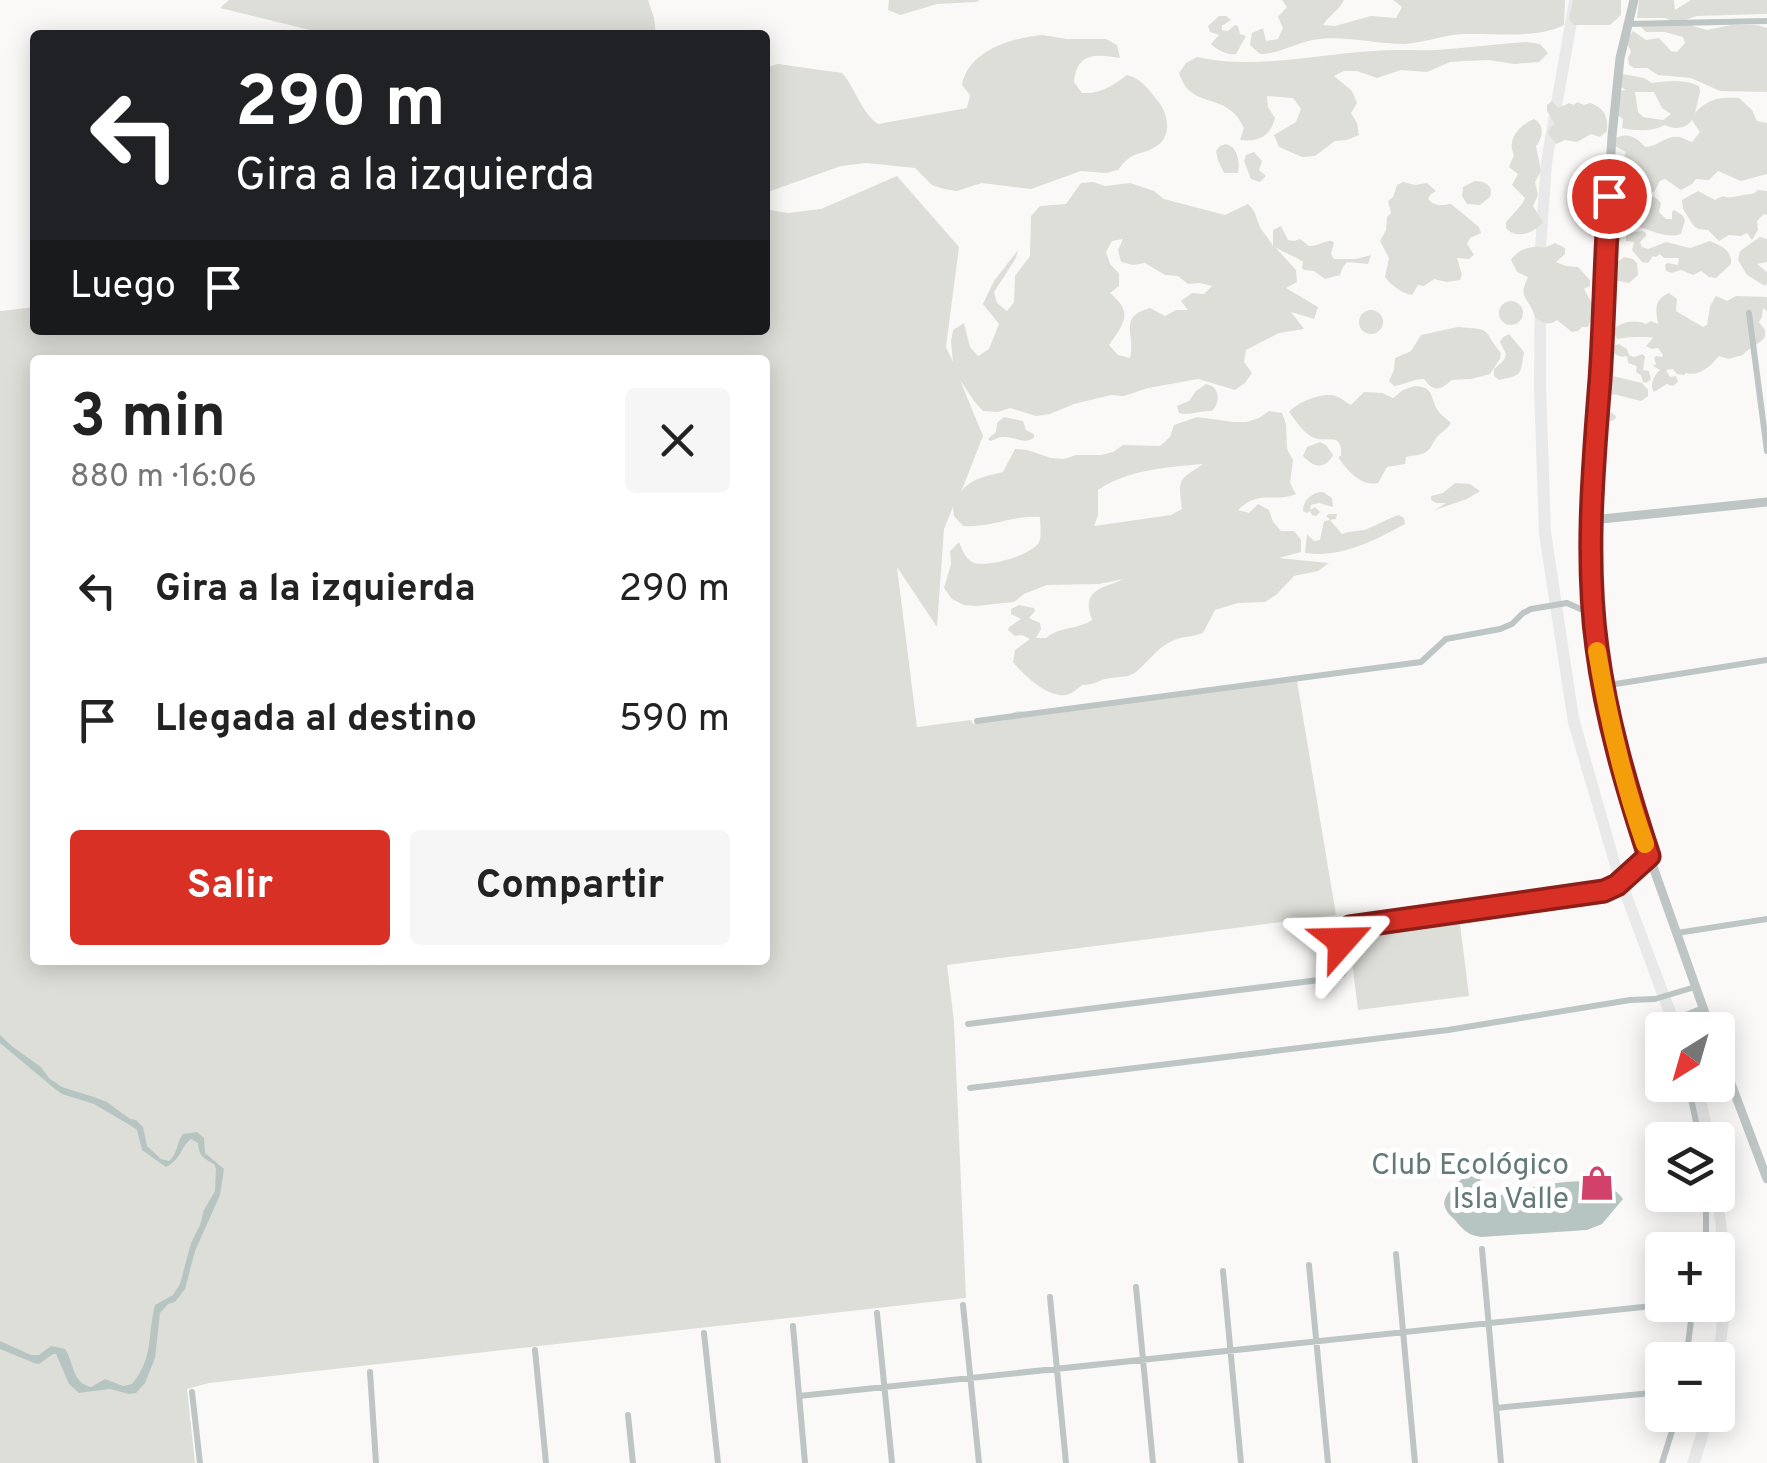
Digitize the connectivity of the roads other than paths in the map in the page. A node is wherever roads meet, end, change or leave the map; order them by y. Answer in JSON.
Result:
{"nodes":[{"id":1,"x":1634,"y":0,"type":"edge"},
{"id":2,"x":1767,"y":21,"type":"edge"},
{"id":3,"x":1627,"y":24,"type":"junction"},
{"id":4,"x":1749,"y":313,"type":"dead end"},
{"id":5,"x":1767,"y":451,"type":"edge"},
{"id":6,"x":1767,"y":502,"type":"edge"},
{"id":7,"x":1592,"y":520,"type":"junction"},
{"id":8,"x":1594,"y":615,"type":"junction"},
{"id":9,"x":1767,"y":660,"type":"edge"},
{"id":10,"x":1603,"y":686,"type":"junction"},
{"id":11,"x":977,"y":721,"type":"dead end"},
{"id":12,"x":1649,"y":856,"type":"junction"},
{"id":13,"x":1767,"y":919,"type":"edge"},
{"id":14,"x":1676,"y":933,"type":"junction"},
{"id":15,"x":1696,"y":986,"type":"junction"},
{"id":16,"x":1703,"y":1008,"type":"junction"},
{"id":17,"x":1693,"y":1012,"type":"edge"},
{"id":18,"x":1704,"y":1012,"type":"edge"},
{"id":19,"x":968,"y":1024,"type":"dead end"},
{"id":20,"x":970,"y":1088,"type":"dead end"},
{"id":21,"x":1735,"y":1094,"type":"edge"},
{"id":22,"x":1767,"y":1179,"type":"edge"},
{"id":23,"x":1482,"y":1249,"type":"dead end"},
{"id":24,"x":1396,"y":1254,"type":"dead end"},
{"id":25,"x":1310,"y":1265,"type":"dead end"},
{"id":26,"x":1224,"y":1271,"type":"dead end"},
{"id":27,"x":1136,"y":1287,"type":"dead end"},
{"id":28,"x":1050,"y":1297,"type":"dead end"},
{"id":29,"x":964,"y":1305,"type":"dead end"},
{"id":30,"x":1645,"y":1307,"type":"edge"},
{"id":31,"x":878,"y":1313,"type":"dead end"},
{"id":32,"x":1488,"y":1323,"type":"junction"},
{"id":33,"x":793,"y":1326,"type":"dead end"},
{"id":34,"x":1402,"y":1332,"type":"junction"},
{"id":35,"x":704,"y":1333,"type":"dead end"},
{"id":36,"x":1316,"y":1341,"type":"junction"},
{"id":37,"x":535,"y":1350,"type":"dead end"},
{"id":38,"x":1230,"y":1350,"type":"junction"},
{"id":39,"x":1143,"y":1360,"type":"junction"},
{"id":40,"x":1057,"y":1368,"type":"junction"},
{"id":41,"x":370,"y":1372,"type":"dead end"},
{"id":42,"x":971,"y":1378,"type":"junction"},
{"id":43,"x":884,"y":1387,"type":"junction"},
{"id":44,"x":192,"y":1392,"type":"dead end"},
{"id":45,"x":1645,"y":1394,"type":"edge"},
{"id":46,"x":799,"y":1396,"type":"junction"},
{"id":47,"x":1496,"y":1408,"type":"junction"},
{"id":48,"x":628,"y":1415,"type":"dead end"},
{"id":49,"x":1672,"y":1432,"type":"edge"},
{"id":50,"x":200,"y":1463,"type":"edge"},
{"id":51,"x":376,"y":1463,"type":"edge"},
{"id":52,"x":546,"y":1463,"type":"edge"},
{"id":53,"x":633,"y":1463,"type":"edge"},
{"id":54,"x":718,"y":1463,"type":"edge"},
{"id":55,"x":804,"y":1463,"type":"edge"},
{"id":56,"x":892,"y":1463,"type":"edge"},
{"id":57,"x":980,"y":1463,"type":"edge"},
{"id":58,"x":1066,"y":1463,"type":"edge"},
{"id":59,"x":1152,"y":1463,"type":"edge"},
{"id":60,"x":1241,"y":1463,"type":"edge"},
{"id":61,"x":1328,"y":1463,"type":"edge"},
{"id":62,"x":1414,"y":1463,"type":"edge"},
{"id":63,"x":1501,"y":1463,"type":"edge"},
{"id":64,"x":1662,"y":1463,"type":"edge"}],
"edges":[{"from":1,"to":3,"type":"street"},
{"from":2,"to":3,"type":"street"},
{"from":3,"to":7,"type":"street"},
{"from":4,"to":5,"type":"street"},
{"from":6,"to":7,"type":"street"},
{"from":7,"to":8,"type":"street"},
{"from":8,"to":10,"type":"street"},
{"from":8,"to":11,"type":"street"},
{"from":9,"to":10,"type":"street"},
{"from":10,"to":12,"type":"street"},
{"from":12,"to":14,"type":"street"},
{"from":12,"to":19,"type":"street"},
{"from":13,"to":14,"type":"street"},
{"from":14,"to":15,"type":"street"},
{"from":15,"to":16,"type":"street"},
{"from":15,"to":20,"type":"street"},
{"from":16,"to":17,"type":"street"},
{"from":16,"to":18,"type":"street"},
{"from":21,"to":22,"type":"street"},
{"from":23,"to":32,"type":"street"},
{"from":24,"to":34,"type":"street"},
{"from":25,"to":36,"type":"street"},
{"from":26,"to":38,"type":"street"},
{"from":27,"to":39,"type":"street"},
{"from":28,"to":40,"type":"street"},
{"from":29,"to":42,"type":"street"},
{"from":30,"to":32,"type":"street"},
{"from":31,"to":43,"type":"street"},
{"from":32,"to":34,"type":"street"},
{"from":32,"to":47,"type":"street"},
{"from":33,"to":46,"type":"street"},
{"from":34,"to":36,"type":"street"},
{"from":34,"to":62,"type":"street"},
{"from":35,"to":54,"type":"street"},
{"from":36,"to":38,"type":"street"},
{"from":36,"to":61,"type":"street"},
{"from":37,"to":52,"type":"street"},
{"from":38,"to":39,"type":"street"},
{"from":38,"to":60,"type":"street"},
{"from":39,"to":40,"type":"street"},
{"from":39,"to":59,"type":"street"},
{"from":40,"to":42,"type":"street"},
{"from":40,"to":58,"type":"street"},
{"from":41,"to":51,"type":"street"},
{"from":42,"to":43,"type":"street"},
{"from":42,"to":57,"type":"street"},
{"from":43,"to":46,"type":"street"},
{"from":43,"to":56,"type":"street"},
{"from":44,"to":50,"type":"street"},
{"from":45,"to":47,"type":"street"},
{"from":46,"to":55,"type":"street"},
{"from":47,"to":63,"type":"street"},
{"from":48,"to":53,"type":"street"},
{"from":49,"to":64,"type":"street"}]}
